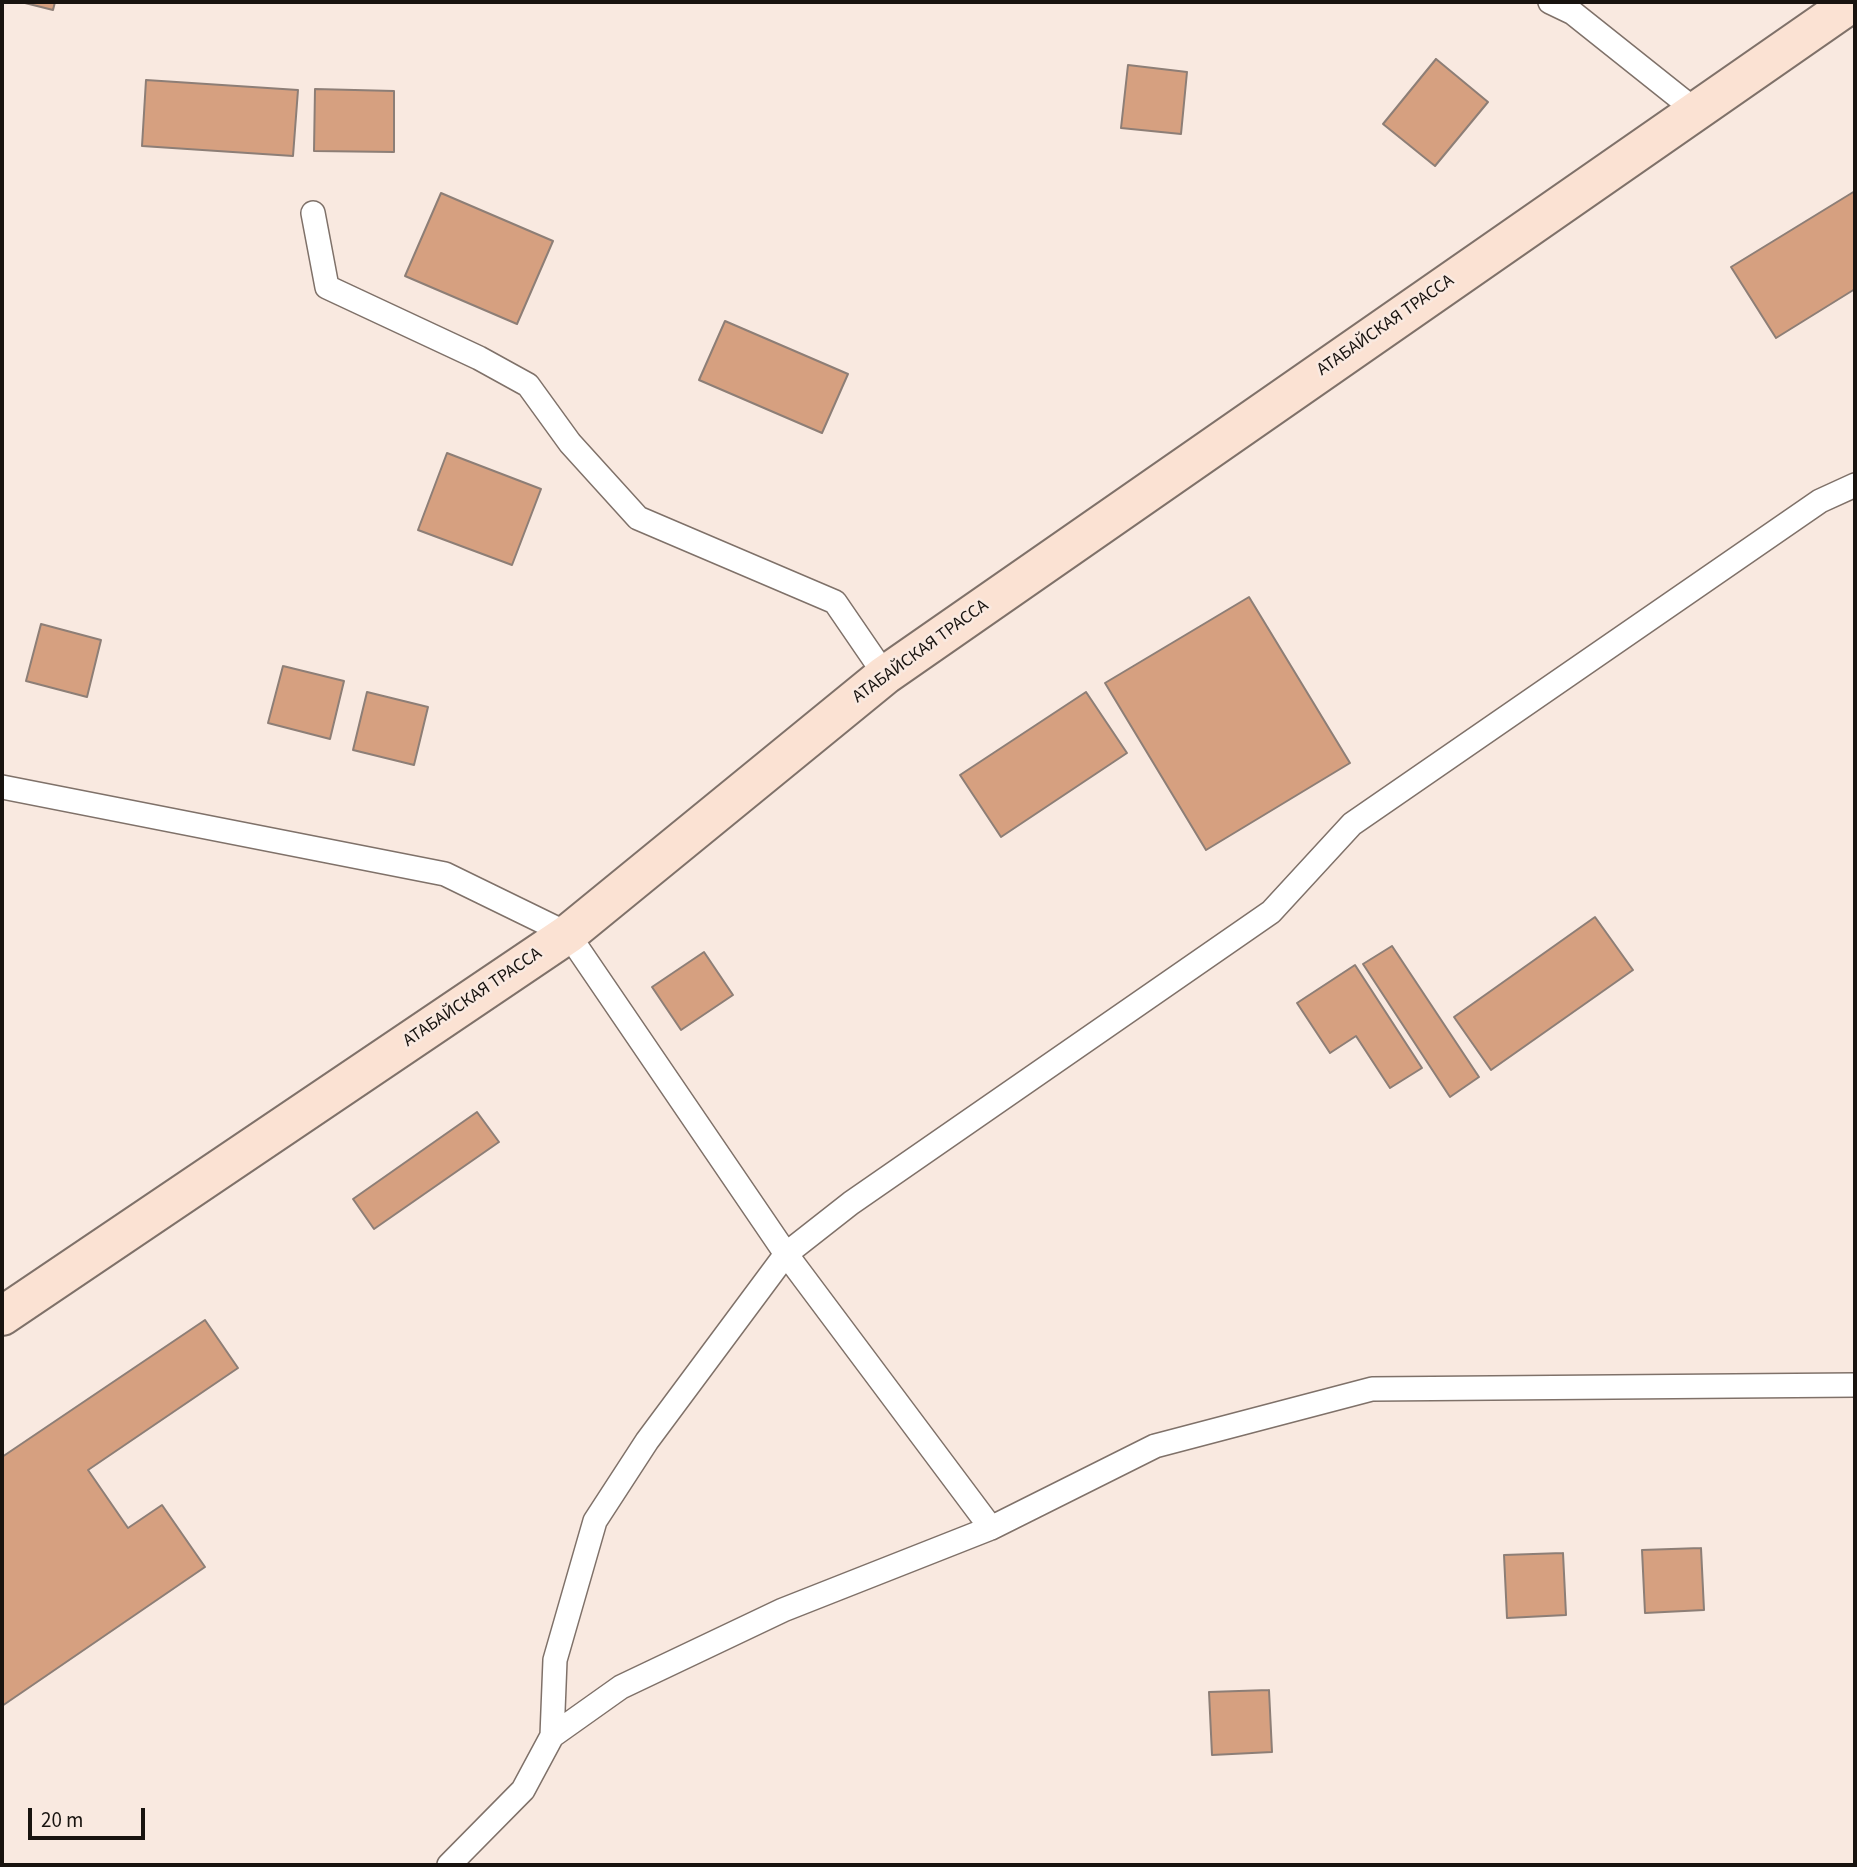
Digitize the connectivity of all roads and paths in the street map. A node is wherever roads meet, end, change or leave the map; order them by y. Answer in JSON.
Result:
{"nodes":[{"id":1,"x":1550,"y":2,"type":"edge"},
{"id":2,"x":1853,"y":2,"type":"edge"},
{"id":3,"x":1696,"y":111,"type":"junction"},
{"id":4,"x":313,"y":213,"type":"dead end"},
{"id":5,"x":1855,"y":485,"type":"edge"},
{"id":6,"x":885,"y":675,"type":"junction"},
{"id":7,"x":2,"y":786,"type":"edge"},
{"id":8,"x":568,"y":934,"type":"junction"},
{"id":9,"x":786,"y":1254,"type":"junction"},
{"id":10,"x":2,"y":1316,"type":"edge"},
{"id":11,"x":1855,"y":1385,"type":"edge"},
{"id":12,"x":991,"y":1528,"type":"junction"},
{"id":13,"x":552,"y":1736,"type":"junction"},
{"id":14,"x":449,"y":1865,"type":"edge"}],
"edges":[{"from":1,"to":3,"type":"lane"},
{"from":2,"to":3,"type":"main road","name":"АТАБАЙСКАЯ ТРАССА"},
{"from":3,"to":6,"type":"main road","name":"АТАБАЙСКАЯ ТРАССА"},
{"from":4,"to":6,"type":"lane"},
{"from":5,"to":9,"type":"lane"},
{"from":6,"to":8,"type":"main road","name":"АТАБАЙСКАЯ ТРАССА"},
{"from":7,"to":8,"type":"lane"},
{"from":8,"to":9,"type":"lane"},
{"from":8,"to":10,"type":"main road","name":"АТАБАЙСКАЯ ТРАССА"},
{"from":9,"to":12,"type":"lane"},
{"from":9,"to":13,"type":"lane"},
{"from":11,"to":12,"type":"lane"},
{"from":12,"to":13,"type":"lane"},
{"from":13,"to":14,"type":"lane"}]}
